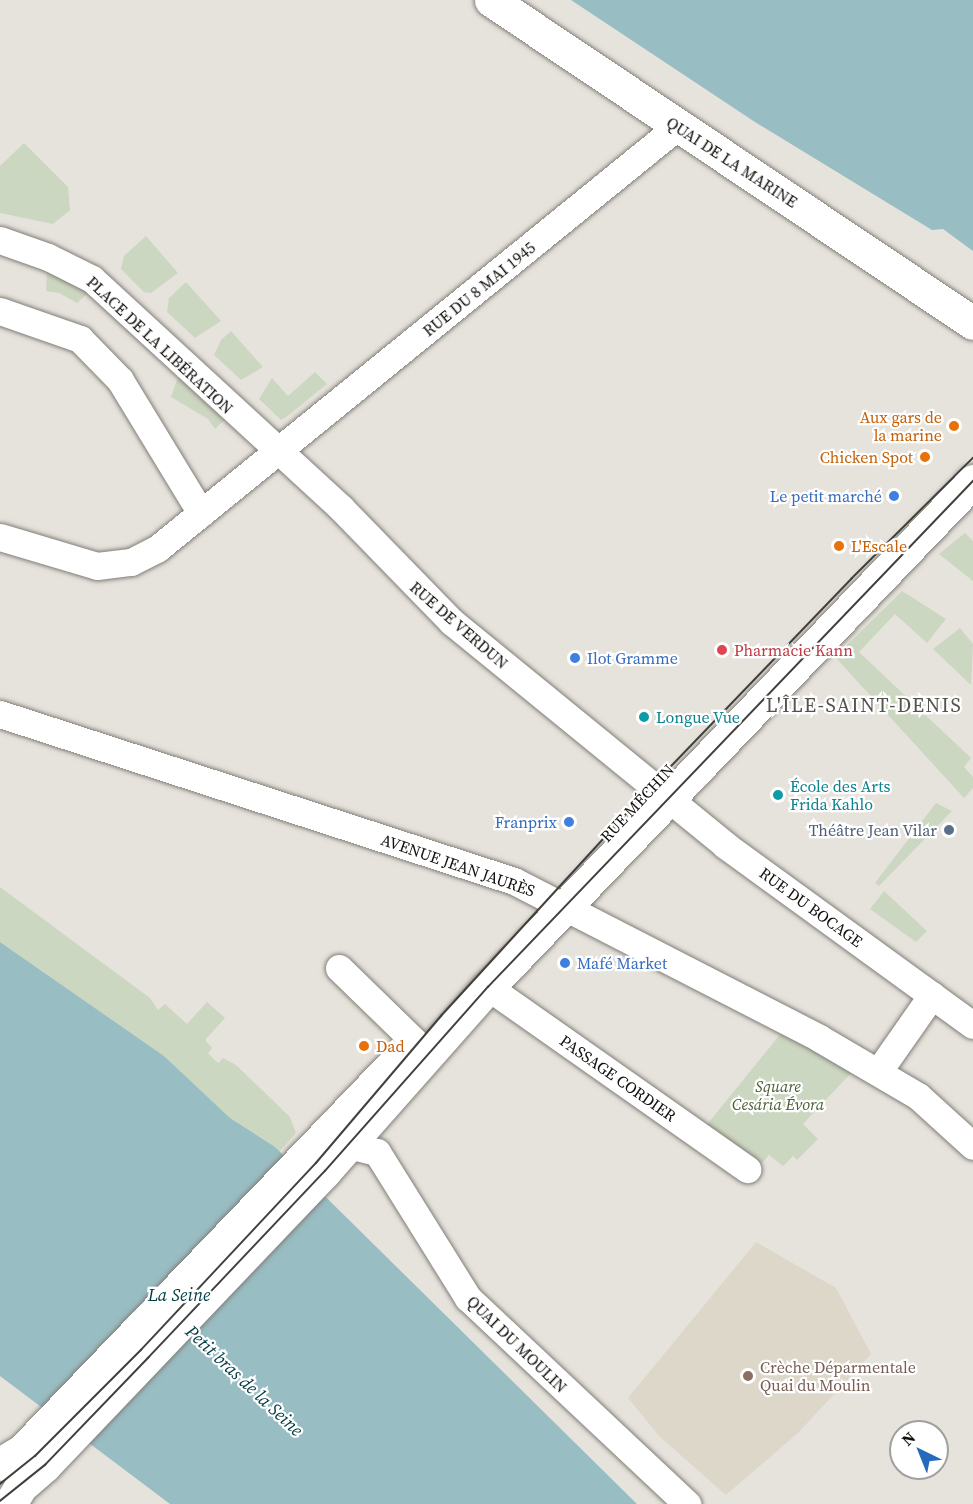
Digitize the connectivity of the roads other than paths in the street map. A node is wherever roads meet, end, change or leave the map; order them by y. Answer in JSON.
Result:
{"nodes":[{"id":1,"x":491,"y":0,"type":"edge"},
{"id":2,"x":678,"y":126,"type":"junction"},
{"id":3,"x":0,"y":240,"type":"edge"},
{"id":4,"x":0,"y":311,"type":"edge"},
{"id":5,"x":973,"y":323,"type":"edge"},
{"id":6,"x":278,"y":450,"type":"junction"},
{"id":7,"x":973,"y":459,"type":"edge"},
{"id":8,"x":973,"y":482,"type":"edge"},
{"id":9,"x":201,"y":513,"type":"junction"},
{"id":10,"x":0,"y":537,"type":"edge"},
{"id":11,"x":0,"y":714,"type":"edge"},
{"id":12,"x":660,"y":792,"type":"junction"},
{"id":13,"x":557,"y":902,"type":"junction"},
{"id":14,"x":339,"y":968,"type":"dead end"},
{"id":15,"x":488,"y":987,"type":"junction"},
{"id":16,"x":932,"y":995,"type":"junction"},
{"id":17,"x":973,"y":1025,"type":"edge"},
{"id":18,"x":415,"y":1042,"type":"junction"},
{"id":19,"x":878,"y":1072,"type":"junction"},
{"id":20,"x":348,"y":1145,"type":"junction"},
{"id":21,"x":973,"y":1146,"type":"edge"},
{"id":22,"x":315,"y":1162,"type":"junction"},
{"id":23,"x":747,"y":1169,"type":"dead end"},
{"id":24,"x":22,"y":1460,"type":"edge"},
{"id":25,"x":10,"y":1504,"type":"edge"},
{"id":26,"x":687,"y":1504,"type":"edge"}],
"edges":[{"from":1,"to":2,"type":"main road","name":"QUAI DE LA MARINE"},
{"from":2,"to":5,"type":"main road","name":"QUAI DE LA MARINE"},
{"from":2,"to":6,"type":"street","name":"RUE DU 8 MAI 1945"},
{"from":3,"to":6,"type":"street","name":"PLACE DE LA LIBÉRATION"},
{"from":4,"to":9,"type":"street"},
{"from":6,"to":9,"type":"street","name":"RUE DU 8 MAI 1945"},
{"from":6,"to":12,"type":"street","name":"RUE DE VERDUN"},
{"from":7,"to":12,"type":"main road","name":"RUE MÉCHIN"},
{"from":8,"to":12,"type":"main road","name":"RUE MÉCHIN"},
{"from":9,"to":10,"type":"street","name":"RUE DU 8 MAI 1945"},
{"from":11,"to":13,"type":"street","name":"AVENUE JEAN JAURÈS"},
{"from":12,"to":13,"type":"main road","name":"RUE MÉCHIN"},
{"from":12,"to":16,"type":"street","name":"RUE DU BOCAGE"},
{"from":13,"to":15,"type":"main road","name":"RUE MÉCHIN"},
{"from":13,"to":18,"type":"main road","name":"RUE MÉCHIN"},
{"from":13,"to":19,"type":"street","name":"AVENUE JEAN JAURÈS"},
{"from":14,"to":18,"type":"street"},
{"from":15,"to":20,"type":"main road","name":"RUE MÉCHIN"},
{"from":15,"to":23,"type":"street","name":"PASSAGE CORDIER"},
{"from":16,"to":17,"type":"street","name":"RUE DU BOCAGE"},
{"from":16,"to":19,"type":"street"},
{"from":18,"to":22,"type":"main road","name":"RUE MÉCHIN"},
{"from":19,"to":21,"type":"street","name":"AVENUE JEAN JAURÈS"},
{"from":20,"to":22,"type":"main road","name":"RUE MÉCHIN"},
{"from":20,"to":26,"type":"street","name":"QUAI DU MOULIN"},
{"from":22,"to":24,"type":"main road"},
{"from":24,"to":25,"type":"main road"}]}
